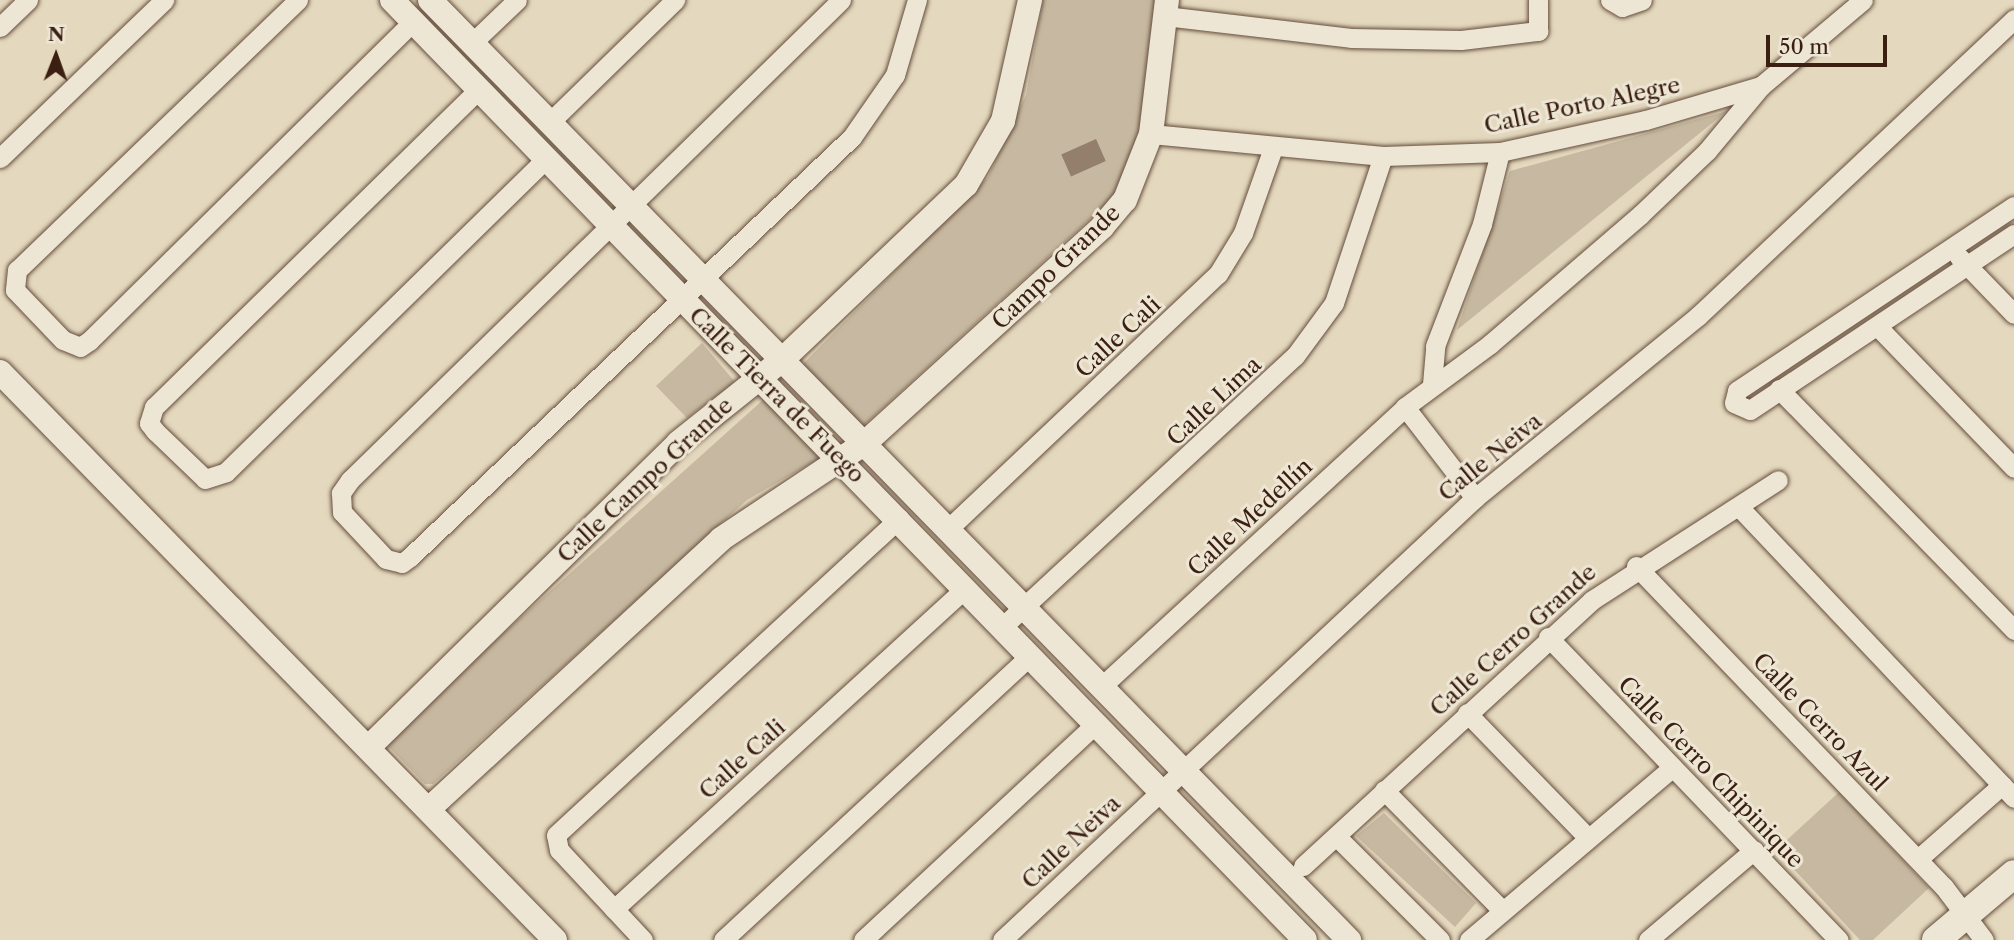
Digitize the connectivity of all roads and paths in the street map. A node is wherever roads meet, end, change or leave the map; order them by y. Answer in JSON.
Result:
{"nodes":[{"id":1,"x":28,"y":0,"type":"edge"},
{"id":2,"x":164,"y":0,"type":"edge"},
{"id":3,"x":298,"y":0,"type":"edge"},
{"id":4,"x":392,"y":0,"type":"edge"},
{"id":5,"x":430,"y":0,"type":"edge"},
{"id":6,"x":517,"y":0,"type":"edge"},
{"id":7,"x":675,"y":0,"type":"edge"},
{"id":8,"x":841,"y":0,"type":"edge"},
{"id":9,"x":918,"y":0,"type":"edge"},
{"id":10,"x":1030,"y":0,"type":"edge"},
{"id":11,"x":1538,"y":0,"type":"edge"},
{"id":12,"x":1610,"y":0,"type":"edge"},
{"id":13,"x":1642,"y":0,"type":"edge"},
{"id":14,"x":1863,"y":0,"type":"edge"},
{"id":15,"x":1166,"y":8,"type":"edge"},
{"id":16,"x":2014,"y":19,"type":"edge"},
{"id":17,"x":413,"y":22,"type":"junction"},
{"id":18,"x":0,"y":27,"type":"edge"},
{"id":19,"x":472,"y":43,"type":"junction"},
{"id":20,"x":1761,"y":86,"type":"junction"},
{"id":21,"x":479,"y":89,"type":"junction"},
{"id":22,"x":550,"y":121,"type":"junction"},
{"id":23,"x":1151,"y":134,"type":"junction"},
{"id":24,"x":1273,"y":148,"type":"junction"},
{"id":25,"x":1500,"y":152,"type":"junction"},
{"id":26,"x":1383,"y":156,"type":"junction"},
{"id":27,"x":0,"y":158,"type":"edge"},
{"id":28,"x":547,"y":158,"type":"junction"},
{"id":29,"x":2014,"y":206,"type":"edge"},
{"id":30,"x":632,"y":208,"type":"junction"},
{"id":31,"x":612,"y":228,"type":"junction"},
{"id":32,"x":2014,"y":234,"type":"edge"},
{"id":33,"x":1951,"y":249,"type":"junction"},
{"id":34,"x":1967,"y":266,"type":"junction"},
{"id":35,"x":705,"y":280,"type":"junction"},
{"id":36,"x":681,"y":299,"type":"junction"},
{"id":37,"x":2014,"y":314,"type":"edge"},
{"id":38,"x":1877,"y":326,"type":"junction"},
{"id":39,"x":782,"y":360,"type":"junction"},
{"id":40,"x":0,"y":372,"type":"edge"},
{"id":41,"x":760,"y":379,"type":"junction"},
{"id":42,"x":1432,"y":384,"type":"junction"},
{"id":43,"x":1779,"y":389,"type":"junction"},
{"id":44,"x":1405,"y":407,"type":"junction"},
{"id":45,"x":865,"y":443,"type":"junction"},
{"id":46,"x":843,"y":461,"type":"junction"},
{"id":47,"x":2014,"y":468,"type":"edge"},
{"id":48,"x":1778,"y":480,"type":"dead end"},
{"id":49,"x":1475,"y":498,"type":"junction"},
{"id":50,"x":1739,"y":507,"type":"junction"},
{"id":51,"x":899,"y":518,"type":"junction"},
{"id":52,"x":949,"y":528,"type":"junction"},
{"id":53,"x":1636,"y":566,"type":"junction"},
{"id":54,"x":965,"y":589,"type":"junction"},
{"id":55,"x":1025,"y":607,"type":"junction"},
{"id":56,"x":1001,"y":628,"type":"junction"},
{"id":57,"x":2014,"y":630,"type":"edge"},
{"id":58,"x":1548,"y":637,"type":"junction"},
{"id":59,"x":1028,"y":658,"type":"junction"},
{"id":60,"x":1102,"y":687,"type":"junction"},
{"id":61,"x":1467,"y":713,"type":"junction"},
{"id":62,"x":1094,"y":725,"type":"junction"},
{"id":63,"x":370,"y":746,"type":"junction"},
{"id":64,"x":1673,"y":767,"type":"junction"},
{"id":65,"x":1184,"y":769,"type":"junction"},
{"id":66,"x":1384,"y":790,"type":"junction"},
{"id":67,"x":1160,"y":791,"type":"junction"},
{"id":68,"x":2008,"y":792,"type":"edge"},
{"id":69,"x":431,"y":807,"type":"junction"},
{"id":70,"x":1336,"y":836,"type":"junction"},
{"id":71,"x":1588,"y":838,"type":"junction"},
{"id":72,"x":1754,"y":850,"type":"junction"},
{"id":73,"x":1918,"y":859,"type":"junction"},
{"id":74,"x":1303,"y":866,"type":"dead end"},
{"id":75,"x":2014,"y":874,"type":"edge"},
{"id":76,"x":614,"y":909,"type":"junction"},
{"id":77,"x":1502,"y":909,"type":"junction"},
{"id":78,"x":1966,"y":913,"type":"junction"},
{"id":79,"x":1828,"y":936,"type":"edge"},
{"id":80,"x":555,"y":940,"type":"edge"},
{"id":81,"x":643,"y":940,"type":"edge"},
{"id":82,"x":723,"y":940,"type":"edge"},
{"id":83,"x":863,"y":940,"type":"edge"},
{"id":84,"x":1003,"y":940,"type":"edge"},
{"id":85,"x":1305,"y":940,"type":"edge"},
{"id":86,"x":1349,"y":940,"type":"edge"},
{"id":87,"x":1440,"y":940,"type":"edge"},
{"id":88,"x":1469,"y":940,"type":"edge"},
{"id":89,"x":1648,"y":940,"type":"edge"},
{"id":90,"x":1936,"y":940,"type":"edge"},
{"id":91,"x":1984,"y":940,"type":"edge"}],
"edges":[{"from":1,"to":18,"type":"street"},
{"from":2,"to":27,"type":"street"},
{"from":3,"to":17,"type":"street"},
{"from":4,"to":17,"type":"street","name":"Calle Tierra de Fuego"},
{"from":5,"to":19,"type":"street","name":"Calle Tierra de Fuego"},
{"from":6,"to":19,"type":"street"},
{"from":7,"to":22,"type":"street"},
{"from":8,"to":30,"type":"street"},
{"from":9,"to":35,"type":"street"},
{"from":10,"to":39,"type":"street","name":"Calle Campo Grande"},
{"from":11,"to":15,"type":"street"},
{"from":12,"to":13,"type":"street"},
{"from":14,"to":20,"type":"street","name":"Calle Porto Alegre"},
{"from":15,"to":23,"type":"street","name":"Campo Grande"},
{"from":16,"to":49,"type":"street","name":"Calle Neiva"},
{"from":17,"to":21,"type":"street","name":"Calle Tierra de Fuego"},
{"from":19,"to":22,"type":"street","name":"Calle Tierra de Fuego"},
{"from":20,"to":25,"type":"street","name":"Calle Porto Alegre"},
{"from":20,"to":42,"type":"street","name":"Calle Medellín"},
{"from":21,"to":28,"type":"street","name":"Calle Tierra de Fuego"},
{"from":21,"to":28,"type":"street"},
{"from":22,"to":30,"type":"street","name":"Calle Tierra de Fuego"},
{"from":23,"to":24,"type":"street","name":"Calle Porto Alegre"},
{"from":23,"to":45,"type":"street","name":"Campo Grande"},
{"from":24,"to":26,"type":"street","name":"Calle Porto Alegre"},
{"from":24,"to":52,"type":"street","name":"Calle Cali"},
{"from":25,"to":26,"type":"street","name":"Calle Porto Alegre"},
{"from":25,"to":42,"type":"street"},
{"from":26,"to":55,"type":"street","name":"Calle Lima"},
{"from":28,"to":31,"type":"street","name":"Calle Tierra de Fuego"},
{"from":29,"to":33,"type":"street"},
{"from":30,"to":31,"type":"street"},
{"from":30,"to":35,"type":"street","name":"Calle Tierra de Fuego"},
{"from":31,"to":36,"type":"street","name":"Calle Tierra de Fuego"},
{"from":31,"to":36,"type":"street"},
{"from":32,"to":34,"type":"street"},
{"from":33,"to":34,"type":"street"},
{"from":33,"to":43,"type":"street"},
{"from":34,"to":37,"type":"street"},
{"from":34,"to":38,"type":"street"},
{"from":35,"to":36,"type":"street"},
{"from":35,"to":39,"type":"street","name":"Calle Tierra de Fuego"},
{"from":36,"to":41,"type":"street","name":"Calle Tierra de Fuego"},
{"from":38,"to":43,"type":"street"},
{"from":38,"to":47,"type":"street"},
{"from":39,"to":41,"type":"street","name":"Calle Campo Grande"},
{"from":39,"to":45,"type":"street","name":"Calle Tierra de Fuego"},
{"from":40,"to":63,"type":"street"},
{"from":41,"to":46,"type":"street","name":"Calle Tierra de Fuego"},
{"from":41,"to":63,"type":"street","name":"Calle Campo Grande"},
{"from":42,"to":44,"type":"street","name":"Calle Medellín"},
{"from":43,"to":57,"type":"street"},
{"from":44,"to":49,"type":"street"},
{"from":44,"to":60,"type":"street","name":"Calle Medellín"},
{"from":45,"to":46,"type":"street"},
{"from":45,"to":52,"type":"street","name":"Calle Tierra de Fuego"},
{"from":46,"to":51,"type":"street","name":"Calle Tierra de Fuego"},
{"from":46,"to":69,"type":"street"},
{"from":48,"to":50,"type":"street","name":"Calle Cerro Grande"},
{"from":49,"to":65,"type":"street","name":"Calle Neiva"},
{"from":50,"to":53,"type":"street","name":"Calle Cerro Grande"},
{"from":50,"to":68,"type":"street"},
{"from":51,"to":54,"type":"street","name":"Calle Tierra de Fuego"},
{"from":51,"to":76,"type":"street"},
{"from":52,"to":55,"type":"street","name":"Calle Tierra de Fuego"},
{"from":53,"to":58,"type":"street","name":"Calle Cerro Grande"},
{"from":53,"to":73,"type":"street","name":"Calle Cerro Azul"},
{"from":54,"to":56,"type":"street","name":"Calle Tierra de Fuego"},
{"from":54,"to":76,"type":"street","name":"Calle Cali"},
{"from":55,"to":56,"type":"street","name":"Calle Lima"},
{"from":55,"to":60,"type":"street","name":"Calle Tierra de Fuego"},
{"from":56,"to":59,"type":"street","name":"Calle Tierra de Fuego"},
{"from":58,"to":61,"type":"street","name":"Calle Cerro Grande"},
{"from":58,"to":64,"type":"street","name":"Calle Cerro Chipinique"},
{"from":59,"to":62,"type":"street","name":"Calle Tierra de Fuego"},
{"from":59,"to":82,"type":"street"},
{"from":60,"to":65,"type":"street","name":"Calle Tierra de Fuego"},
{"from":61,"to":66,"type":"street","name":"Calle Cerro Grande"},
{"from":61,"to":71,"type":"street"},
{"from":62,"to":67,"type":"street","name":"Calle Tierra de Fuego"},
{"from":62,"to":83,"type":"street"},
{"from":63,"to":69,"type":"street"},
{"from":64,"to":71,"type":"street"},
{"from":64,"to":72,"type":"street","name":"Calle Cerro Chipinique"},
{"from":65,"to":67,"type":"street","name":"Calle Neiva"},
{"from":65,"to":86,"type":"street"},
{"from":66,"to":70,"type":"street","name":"Calle Cerro Grande"},
{"from":66,"to":77,"type":"street"},
{"from":67,"to":84,"type":"street","name":"Calle Neiva"},
{"from":67,"to":85,"type":"street"},
{"from":68,"to":73,"type":"street"},
{"from":69,"to":80,"type":"street"},
{"from":70,"to":74,"type":"street","name":"Calle Cerro Grande"},
{"from":70,"to":87,"type":"street"},
{"from":71,"to":77,"type":"street"},
{"from":72,"to":79,"type":"street","name":"Calle Cerro Chipinique"},
{"from":72,"to":89,"type":"street"},
{"from":73,"to":78,"type":"street","name":"Calle Cerro Azul"},
{"from":75,"to":78,"type":"main road"},
{"from":76,"to":81,"type":"street"},
{"from":77,"to":88,"type":"street"},
{"from":78,"to":90,"type":"main road"},
{"from":78,"to":91,"type":"street","name":"Calle Cerro Azul"}]}
